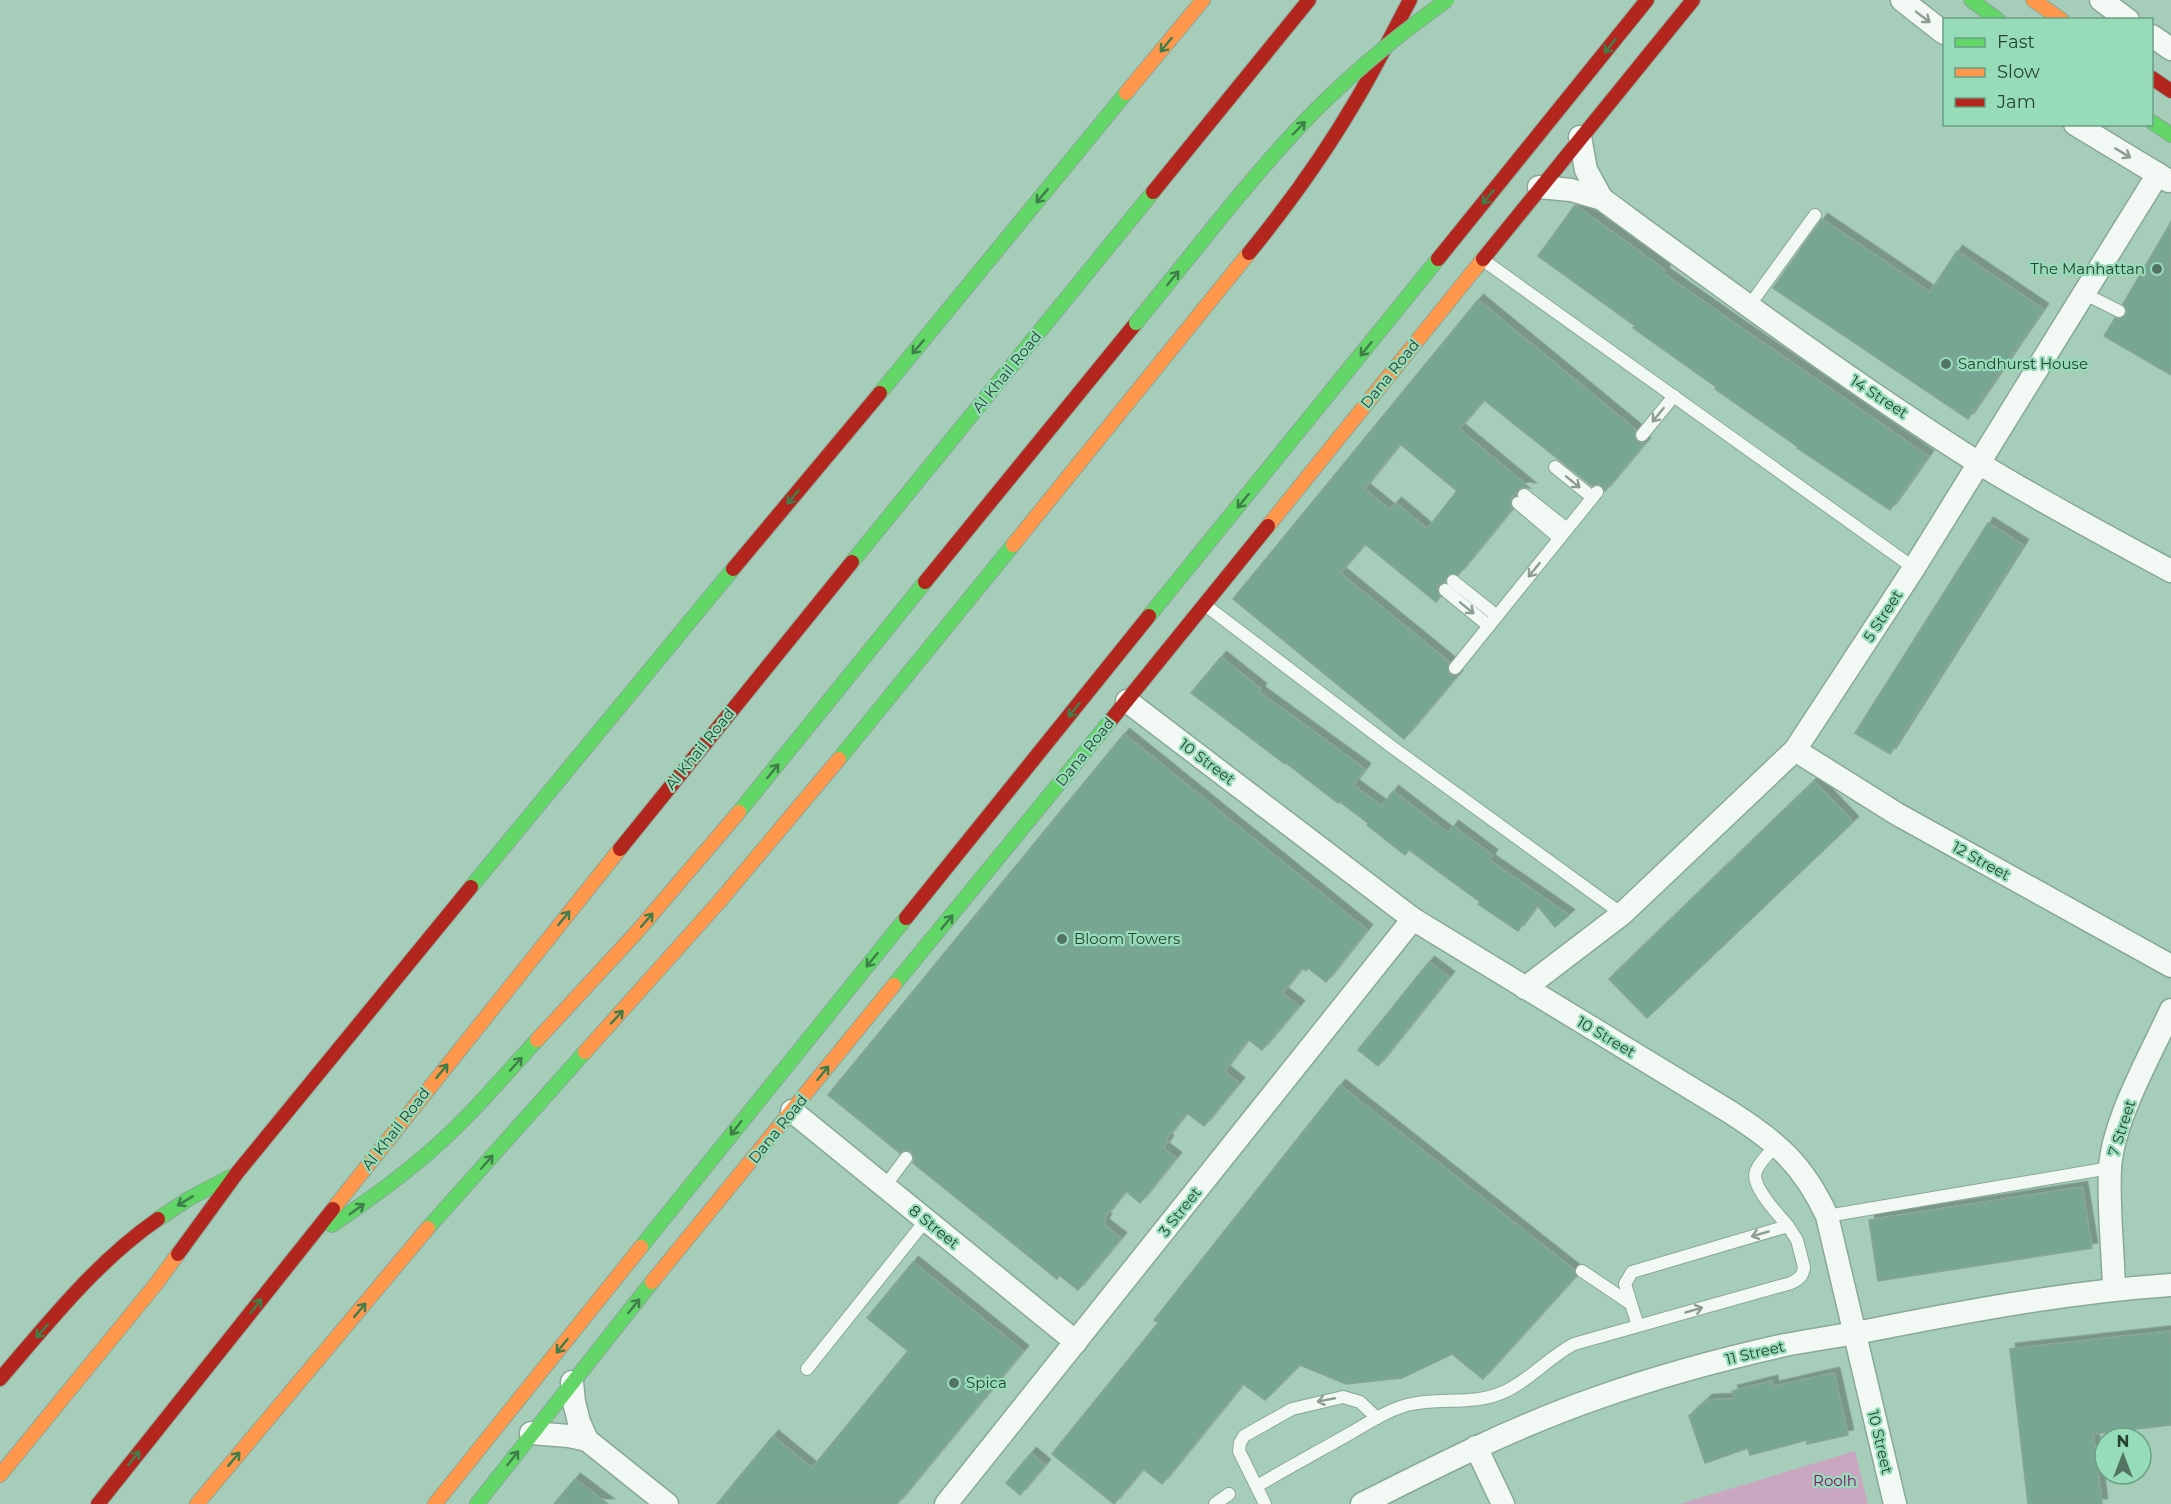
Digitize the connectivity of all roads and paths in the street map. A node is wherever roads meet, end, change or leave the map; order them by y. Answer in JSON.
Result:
{"nodes":[{"id":1,"x":1203,"y":0,"type":"edge"},
{"id":2,"x":1309,"y":0,"type":"edge"},
{"id":3,"x":1410,"y":0,"type":"edge"},
{"id":4,"x":1447,"y":0,"type":"edge"},
{"id":5,"x":1647,"y":0,"type":"edge"},
{"id":6,"x":1693,"y":0,"type":"edge"},
{"id":7,"x":1902,"y":0,"type":"edge"},
{"id":8,"x":1971,"y":0,"type":"edge"},
{"id":9,"x":2033,"y":0,"type":"edge"},
{"id":10,"x":2101,"y":0,"type":"edge"},
{"id":11,"x":1995,"y":18,"type":"edge"},
{"id":12,"x":2059,"y":18,"type":"edge"},
{"id":13,"x":2125,"y":18,"type":"edge"},
{"id":14,"x":1943,"y":32,"type":"edge"},
{"id":15,"x":2153,"y":37,"type":"edge"},
{"id":16,"x":2171,"y":49,"type":"edge"},
{"id":17,"x":2153,"y":79,"type":"edge"},
{"id":18,"x":2171,"y":91,"type":"edge"},
{"id":19,"x":2153,"y":123,"type":"edge"},
{"id":20,"x":2078,"y":126,"type":"edge"},
{"id":21,"x":2171,"y":135,"type":"edge"},
{"id":22,"x":1580,"y":136,"type":"junction"},
{"id":23,"x":2164,"y":178,"type":"edge"},
{"id":24,"x":1539,"y":188,"type":"junction"},
{"id":25,"x":1602,"y":199,"type":"junction"},
{"id":26,"x":1815,"y":215,"type":"dead end"},
{"id":27,"x":1482,"y":259,"type":"junction"},
{"id":28,"x":2084,"y":293,"type":"junction"},
{"id":29,"x":1749,"y":306,"type":"junction"},
{"id":30,"x":2119,"y":311,"type":"dead end"},
{"id":31,"x":1674,"y":396,"type":"junction"},
{"id":32,"x":1642,"y":435,"type":"dead end"},
{"id":33,"x":1978,"y":462,"type":"junction"},
{"id":34,"x":1555,"y":467,"type":"dead end"},
{"id":35,"x":1521,"y":499,"type":"dead end"},
{"id":36,"x":1563,"y":534,"type":"junction"},
{"id":37,"x":1914,"y":568,"type":"junction"},
{"id":38,"x":2171,"y":571,"type":"edge"},
{"id":39,"x":1449,"y":586,"type":"dead end"},
{"id":40,"x":1204,"y":604,"type":"junction"},
{"id":41,"x":1493,"y":621,"type":"junction"},
{"id":42,"x":1111,"y":665,"type":"junction"},
{"id":43,"x":1455,"y":668,"type":"dead end"},
{"id":44,"x":1095,"y":685,"type":"junction"},
{"id":45,"x":1128,"y":699,"type":"junction"},
{"id":46,"x":1401,"y":736,"type":"dead end"},
{"id":47,"x":1392,"y":747,"type":"junction"},
{"id":48,"x":1795,"y":750,"type":"junction"},
{"id":49,"x":1622,"y":914,"type":"junction"},
{"id":50,"x":1413,"y":919,"type":"junction"},
{"id":51,"x":2171,"y":966,"type":"edge"},
{"id":52,"x":1525,"y":988,"type":"junction"},
{"id":53,"x":2171,"y":1010,"type":"edge"},
{"id":54,"x":773,"y":1082,"type":"junction"},
{"id":55,"x":757,"y":1102,"type":"junction"},
{"id":56,"x":791,"y":1113,"type":"junction"},
{"id":57,"x":1777,"y":1145,"type":"junction"},
{"id":58,"x":906,"y":1158,"type":"dead end"},
{"id":59,"x":2110,"y":1168,"type":"junction"},
{"id":60,"x":237,"y":1173,"type":"junction"},
{"id":61,"x":885,"y":1186,"type":"junction"},
{"id":62,"x":1827,"y":1216,"type":"junction"},
{"id":63,"x":926,"y":1220,"type":"junction"},
{"id":64,"x":1788,"y":1226,"type":"junction"},
{"id":65,"x":308,"y":1240,"type":"junction"},
{"id":66,"x":1582,"y":1271,"type":"dead end"},
{"id":67,"x":2171,"y":1285,"type":"edge"},
{"id":68,"x":2115,"y":1289,"type":"junction"},
{"id":69,"x":1631,"y":1304,"type":"junction"},
{"id":70,"x":1638,"y":1326,"type":"junction"},
{"id":71,"x":1854,"y":1334,"type":"junction"},
{"id":72,"x":1076,"y":1342,"type":"junction"},
{"id":73,"x":807,"y":1369,"type":"dead end"},
{"id":74,"x":0,"y":1378,"type":"edge"},
{"id":75,"x":572,"y":1382,"type":"junction"},
{"id":76,"x":1377,"y":1418,"type":"junction"},
{"id":77,"x":531,"y":1433,"type":"junction"},
{"id":78,"x":587,"y":1440,"type":"junction"},
{"id":79,"x":1476,"y":1447,"type":"junction"},
{"id":80,"x":0,"y":1475,"type":"edge"},
{"id":81,"x":1257,"y":1485,"type":"junction"},
{"id":82,"x":1229,"y":1494,"type":"dead end"},
{"id":83,"x":98,"y":1504,"type":"edge"},
{"id":84,"x":197,"y":1504,"type":"edge"},
{"id":85,"x":435,"y":1504,"type":"edge"},
{"id":86,"x":477,"y":1504,"type":"edge"},
{"id":87,"x":667,"y":1504,"type":"edge"},
{"id":88,"x":946,"y":1504,"type":"edge"},
{"id":89,"x":1215,"y":1504,"type":"edge"},
{"id":90,"x":1266,"y":1504,"type":"edge"},
{"id":91,"x":1362,"y":1504,"type":"edge"},
{"id":92,"x":1503,"y":1504,"type":"edge"},
{"id":93,"x":1895,"y":1504,"type":"edge"}],
"edges":[{"from":1,"to":60,"type":"main road","one_way":true},
{"from":65,"to":2,"type":"main road","name":"Al Khail Road","one_way":true},
{"from":84,"to":3,"type":"main road","one_way":true},
{"from":65,"to":4,"type":"main road","one_way":true,"bridge":true},
{"from":5,"to":42,"type":"main road","one_way":true},
{"from":6,"to":22,"type":"main road","name":"Dana Road"},
{"from":7,"to":14,"type":"street","one_way":true},
{"from":8,"to":11,"type":"main road"},
{"from":9,"to":12,"type":"main road"},
{"from":10,"to":13,"type":"street"},
{"from":15,"to":16,"type":"street"},
{"from":17,"to":18,"type":"main road"},
{"from":19,"to":21,"type":"main road"},
{"from":20,"to":23,"type":"street","one_way":true},
{"from":22,"to":24,"type":"main road","name":"Dana Road"},
{"from":22,"to":25,"type":"street","name":"14 Street"},
{"from":23,"to":28,"type":"street","name":"5 Street"},
{"from":24,"to":25,"type":"street","name":"14 Street"},
{"from":24,"to":27,"type":"main road","name":"Dana Road"},
{"from":25,"to":29,"type":"street","name":"14 Street"},
{"from":26,"to":29,"type":"lane"},
{"from":27,"to":31,"type":"lane"},
{"from":27,"to":40,"type":"main road","name":"Dana Road"},
{"from":28,"to":30,"type":"lane"},
{"from":28,"to":33,"type":"street","name":"5 Street"},
{"from":29,"to":33,"type":"street","name":"14 Street"},
{"from":31,"to":32,"type":"lane","one_way":true},
{"from":31,"to":37,"type":"lane"},
{"from":33,"to":37,"type":"street","name":"5 Street"},
{"from":33,"to":38,"type":"street","name":"14 Street"},
{"from":34,"to":36,"type":"lane","one_way":true},
{"from":35,"to":36,"type":"lane"},
{"from":36,"to":41,"type":"lane","one_way":true},
{"from":37,"to":48,"type":"street","name":"5 Street"},
{"from":39,"to":41,"type":"lane"},
{"from":40,"to":45,"type":"main road","name":"Dana Road"},
{"from":40,"to":47,"type":"lane"},
{"from":41,"to":43,"type":"lane"},
{"from":42,"to":44,"type":"main road"},
{"from":42,"to":45,"type":"main road"},
{"from":44,"to":45,"type":"main road"},
{"from":44,"to":54,"type":"main road","one_way":true},
{"from":45,"to":50,"type":"street","name":"10 Street"},
{"from":56,"to":45,"type":"main road","name":"Dana Road","one_way":true},
{"from":46,"to":47,"type":"lane"},
{"from":47,"to":49,"type":"lane"},
{"from":48,"to":49,"type":"street","name":"5 Street"},
{"from":48,"to":51,"type":"street","name":"12 Street"},
{"from":49,"to":52,"type":"street","name":"5 Street"},
{"from":50,"to":52,"type":"street","name":"10 Street"},
{"from":50,"to":72,"type":"street","name":"3 Street"},
{"from":52,"to":57,"type":"street","name":"10 Street"},
{"from":53,"to":59,"type":"street","name":"7 Street"},
{"from":54,"to":55,"type":"main road"},
{"from":54,"to":56,"type":"main road"},
{"from":55,"to":56,"type":"main road"},
{"from":55,"to":85,"type":"main road","one_way":true},
{"from":56,"to":61,"type":"street","name":"8 Street"},
{"from":75,"to":56,"type":"main road","name":"Dana Road","one_way":true},
{"from":57,"to":62,"type":"street","name":"10 Street"},
{"from":57,"to":64,"type":"lane"},
{"from":58,"to":61,"type":"lane"},
{"from":59,"to":62,"type":"lane"},
{"from":59,"to":68,"type":"street","name":"7 Street"},
{"from":60,"to":74,"type":"main road","one_way":true},
{"from":60,"to":80,"type":"main road"},
{"from":61,"to":63,"type":"street","name":"8 Street"},
{"from":62,"to":71,"type":"street","name":"10 Street"},
{"from":63,"to":72,"type":"street","name":"8 Street"},
{"from":63,"to":73,"type":"lane"},
{"from":64,"to":69,"type":"lane","one_way":true},
{"from":70,"to":64,"type":"lane","one_way":true},
{"from":83,"to":65,"type":"main road","name":"Al Khail Road","one_way":true},
{"from":66,"to":69,"type":"lane"},
{"from":67,"to":68,"type":"street","name":"11 Street"},
{"from":68,"to":71,"type":"street","name":"11 Street"},
{"from":69,"to":70,"type":"lane"},
{"from":70,"to":76,"type":"lane"},
{"from":71,"to":79,"type":"street","name":"11 Street"},
{"from":71,"to":93,"type":"street","name":"10 Street"},
{"from":72,"to":88,"type":"street","name":"3 Street"},
{"from":75,"to":77,"type":"main road","name":"Dana Road"},
{"from":75,"to":78,"type":"street"},
{"from":76,"to":81,"type":"lane"},
{"from":76,"to":81,"type":"lane","one_way":true},
{"from":77,"to":78,"type":"street"},
{"from":86,"to":77,"type":"main road","name":"Dana Road","one_way":true},
{"from":78,"to":87,"type":"street"},
{"from":79,"to":91,"type":"street","name":"11 Street"},
{"from":79,"to":92,"type":"street"},
{"from":81,"to":90,"type":"lane"},
{"from":82,"to":89,"type":"lane"}]}
